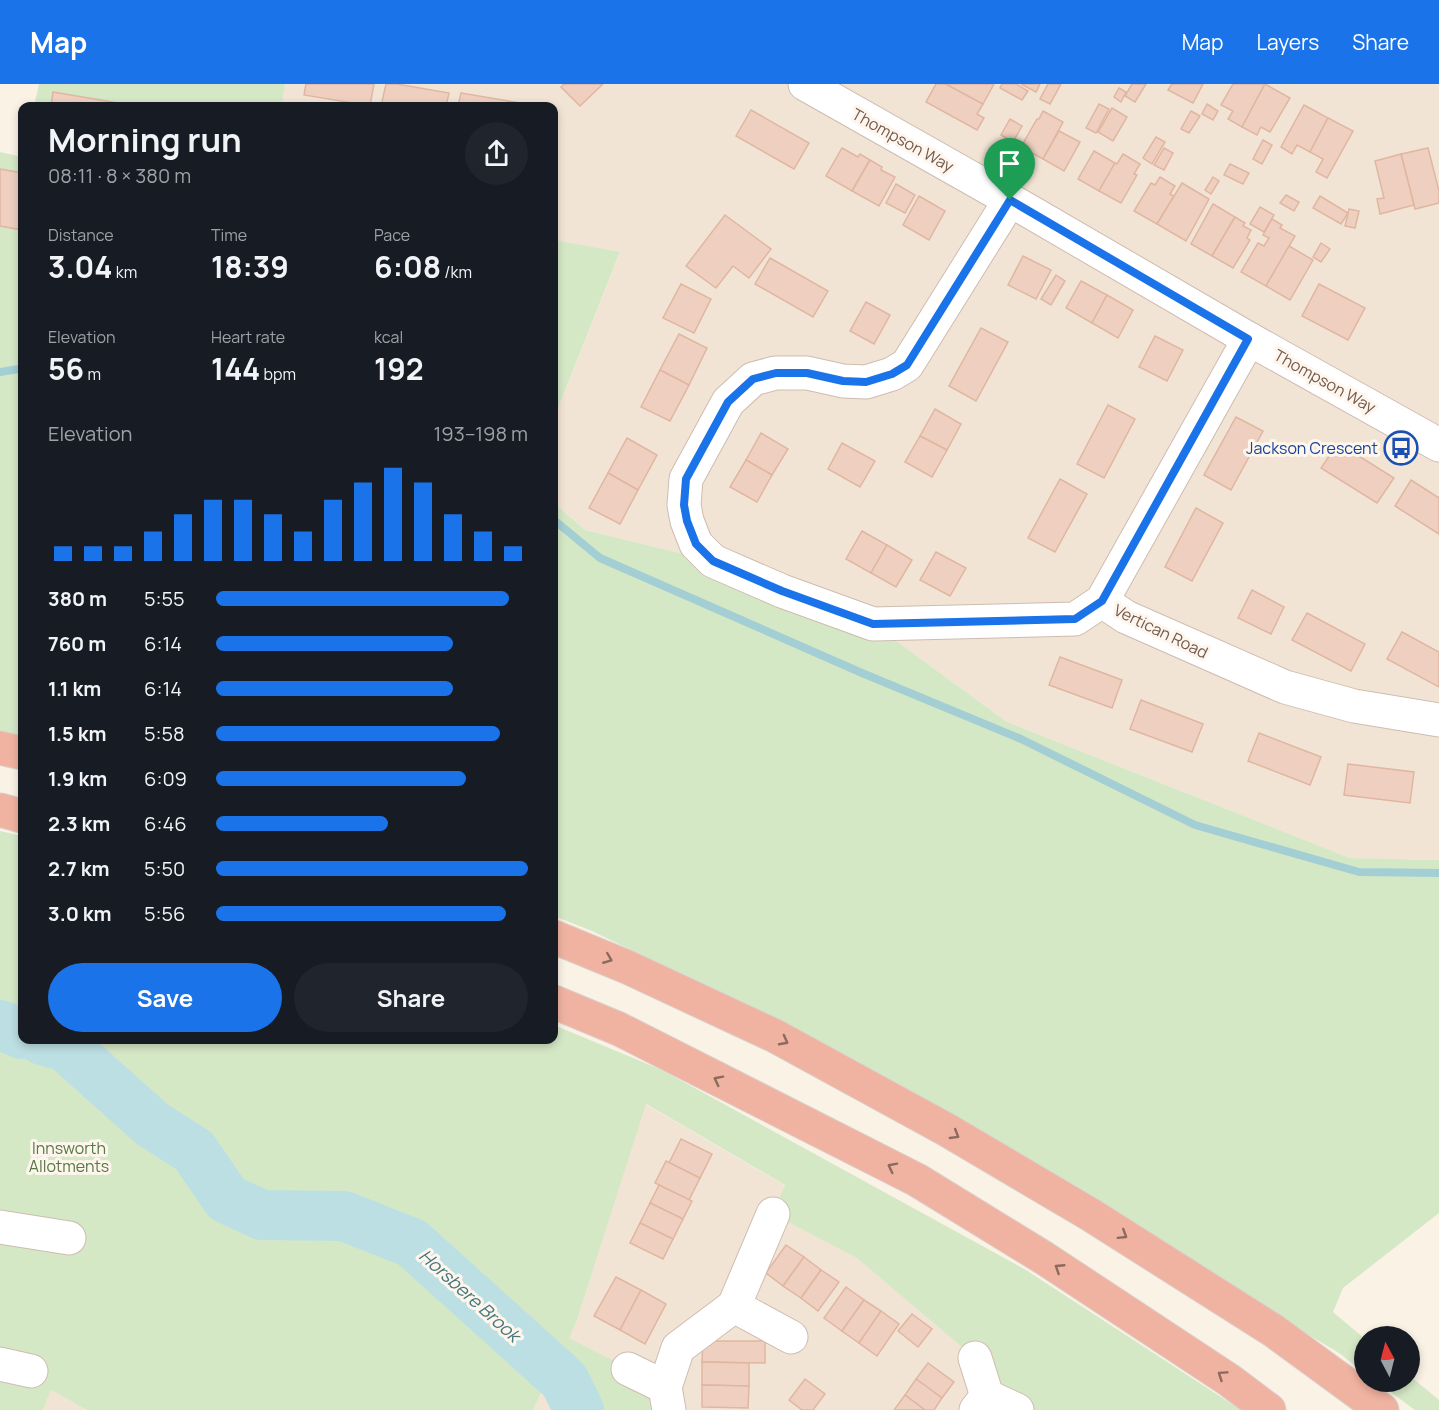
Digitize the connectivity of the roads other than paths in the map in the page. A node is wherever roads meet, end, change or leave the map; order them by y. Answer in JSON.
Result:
{"nodes":[{"id":1,"x":805,"y":84,"type":"edge"},
{"id":2,"x":849,"y":95,"type":"edge"},
{"id":3,"x":1010,"y":200,"type":"junction"},
{"id":4,"x":1248,"y":339,"type":"junction"},
{"id":5,"x":1439,"y":445,"type":"edge"},
{"id":6,"x":1102,"y":601,"type":"junction"},
{"id":7,"x":1439,"y":720,"type":"edge"},
{"id":8,"x":0,"y":748,"type":"edge"},
{"id":9,"x":18,"y":752,"type":"edge"},
{"id":10,"x":0,"y":810,"type":"edge"},
{"id":11,"x":18,"y":815,"type":"edge"},
{"id":12,"x":558,"y":938,"type":"edge"},
{"id":13,"x":558,"y":1004,"type":"edge"},
{"id":14,"x":773,"y":1214,"type":"dead end"},
{"id":15,"x":0,"y":1227,"type":"edge"},
{"id":16,"x":69,"y":1238,"type":"dead end"},
{"id":17,"x":735,"y":1306,"type":"junction"},
{"id":18,"x":791,"y":1337,"type":"dead end"},
{"id":19,"x":975,"y":1358,"type":"dead end"},
{"id":20,"x":628,"y":1369,"type":"dead end"},
{"id":21,"x":667,"y":1399,"type":"edge"},
{"id":22,"x":981,"y":1403,"type":"edge"},
{"id":23,"x":1017,"y":1410,"type":"edge"},
{"id":24,"x":1269,"y":1410,"type":"edge"},
{"id":25,"x":1382,"y":1410,"type":"edge"}],
"edges":[{"from":1,"to":2,"type":"street","name":"Thompson Way"},
{"from":2,"to":3,"type":"street","name":"Thompson Way"},
{"from":3,"to":4,"type":"street","name":"Thompson Way"},
{"from":3,"to":6,"type":"street"},
{"from":4,"to":5,"type":"street","name":"Thompson Way"},
{"from":4,"to":6,"type":"street","name":"Vertican Road"},
{"from":6,"to":7,"type":"street","name":"Vertican Road"},
{"from":8,"to":9,"type":"highway"},
{"from":10,"to":11,"type":"highway"},
{"from":12,"to":25,"type":"highway","one_way":true},
{"from":24,"to":13,"type":"highway","one_way":true},
{"from":14,"to":17,"type":"street"},
{"from":15,"to":16,"type":"street"},
{"from":17,"to":18,"type":"street"},
{"from":17,"to":21,"type":"street"},
{"from":19,"to":22,"type":"street"},
{"from":20,"to":21,"type":"street"},
{"from":22,"to":23,"type":"street"}]}
